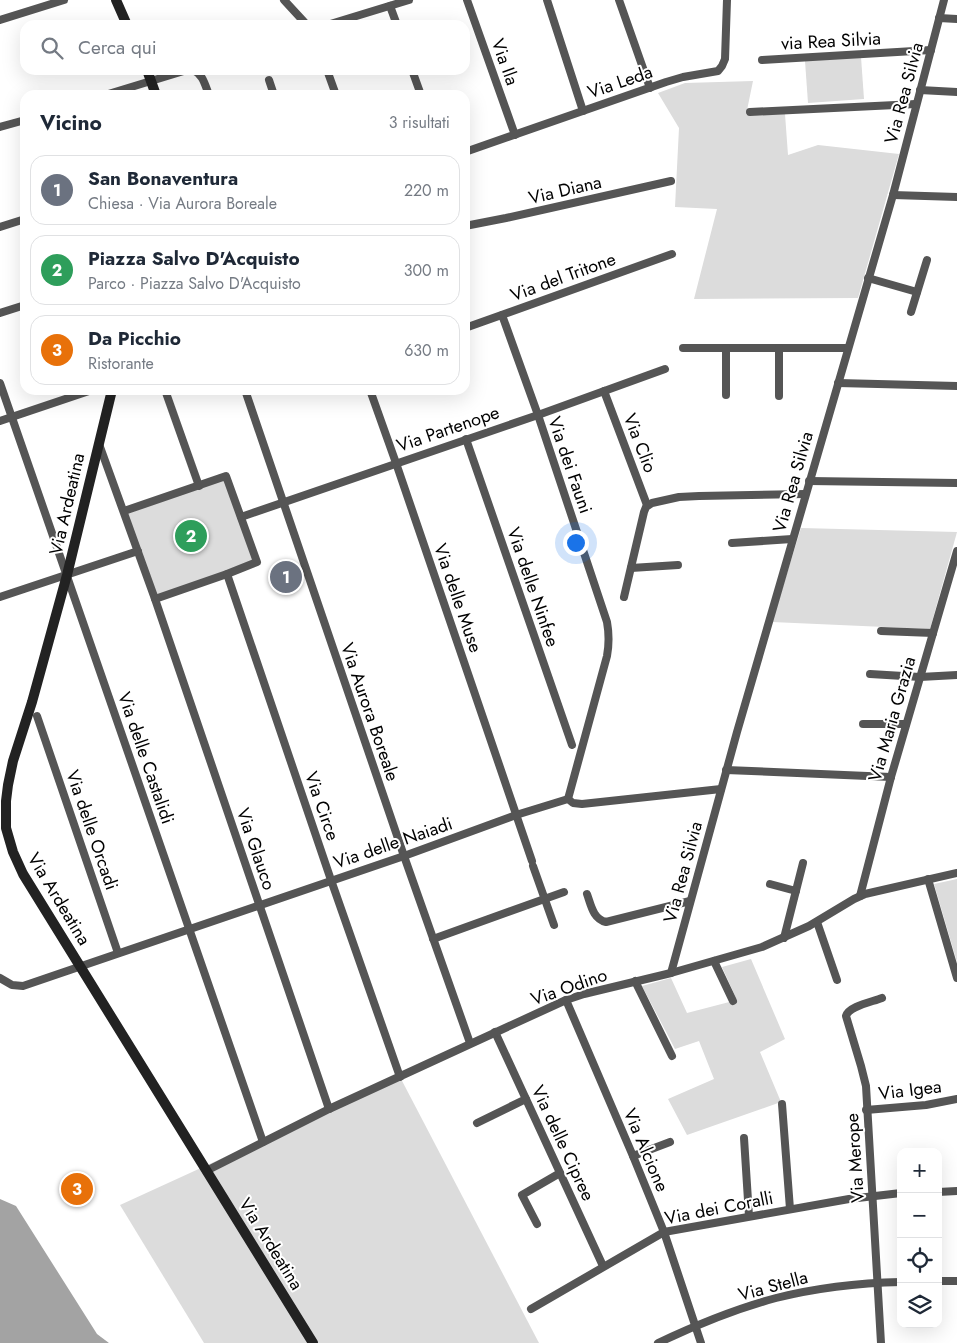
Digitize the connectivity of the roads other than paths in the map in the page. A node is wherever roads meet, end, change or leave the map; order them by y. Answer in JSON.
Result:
{"nodes":[{"id":1,"x":64,"y":0,"type":"edge"},
{"id":2,"x":116,"y":0,"type":"edge"},
{"id":3,"x":284,"y":0,"type":"edge"},
{"id":4,"x":409,"y":0,"type":"edge"},
{"id":5,"x":467,"y":0,"type":"edge"},
{"id":6,"x":547,"y":0,"type":"edge"},
{"id":7,"x":619,"y":0,"type":"edge"},
{"id":8,"x":727,"y":0,"type":"edge"},
{"id":9,"x":944,"y":0,"type":"edge"},
{"id":10,"x":47,"y":2,"type":"edge"},
{"id":11,"x":390,"y":6,"type":"junction"},
{"id":12,"x":939,"y":18,"type":"junction"},
{"id":13,"x":957,"y":19,"type":"edge"},
{"id":14,"x":0,"y":20,"type":"edge"},
{"id":15,"x":125,"y":20,"type":"edge"},
{"id":16,"x":302,"y":20,"type":"edge"},
{"id":17,"x":344,"y":20,"type":"edge"},
{"id":18,"x":395,"y":20,"type":"edge"},
{"id":19,"x":931,"y":50,"type":"junction"},
{"id":20,"x":762,"y":60,"type":"dead end"},
{"id":21,"x":149,"y":75,"type":"edge"},
{"id":22,"x":171,"y":75,"type":"edge"},
{"id":23,"x":200,"y":75,"type":"edge"},
{"id":24,"x":328,"y":75,"type":"edge"},
{"id":25,"x":414,"y":75,"type":"edge"},
{"id":26,"x":269,"y":80,"type":"dead end"},
{"id":27,"x":151,"y":81,"type":"junction"},
{"id":28,"x":650,"y":88,"type":"junction"},
{"id":29,"x":121,"y":90,"type":"edge"},
{"id":30,"x":154,"y":90,"type":"edge"},
{"id":31,"x":207,"y":90,"type":"edge"},
{"id":32,"x":272,"y":90,"type":"edge"},
{"id":33,"x":334,"y":90,"type":"edge"},
{"id":34,"x":419,"y":90,"type":"edge"},
{"id":35,"x":920,"y":90,"type":"junction"},
{"id":36,"x":957,"y":92,"type":"edge"},
{"id":37,"x":916,"y":104,"type":"junction"},
{"id":38,"x":583,"y":111,"type":"junction"},
{"id":39,"x":750,"y":112,"type":"dead end"},
{"id":40,"x":20,"y":121,"type":"edge"},
{"id":41,"x":0,"y":127,"type":"edge"},
{"id":42,"x":515,"y":135,"type":"junction"},
{"id":43,"x":470,"y":150,"type":"edge"},
{"id":44,"x":671,"y":181,"type":"dead end"},
{"id":45,"x":893,"y":195,"type":"junction"},
{"id":46,"x":957,"y":197,"type":"edge"},
{"id":47,"x":20,"y":221,"type":"edge"},
{"id":48,"x":470,"y":225,"type":"edge"},
{"id":49,"x":0,"y":227,"type":"edge"},
{"id":50,"x":672,"y":254,"type":"dead end"},
{"id":51,"x":926,"y":260,"type":"dead end"},
{"id":52,"x":868,"y":278,"type":"junction"},
{"id":53,"x":917,"y":292,"type":"junction"},
{"id":54,"x":20,"y":307,"type":"edge"},
{"id":55,"x":911,"y":312,"type":"dead end"},
{"id":56,"x":0,"y":313,"type":"edge"},
{"id":57,"x":502,"y":315,"type":"junction"},
{"id":58,"x":470,"y":326,"type":"edge"},
{"id":59,"x":683,"y":348,"type":"dead end"},
{"id":60,"x":726,"y":348,"type":"junction"},
{"id":61,"x":779,"y":348,"type":"junction"},
{"id":62,"x":848,"y":348,"type":"junction"},
{"id":63,"x":665,"y":369,"type":"dead end"},
{"id":64,"x":0,"y":383,"type":"edge"},
{"id":65,"x":838,"y":383,"type":"junction"},
{"id":66,"x":957,"y":386,"type":"edge"},
{"id":67,"x":604,"y":391,"type":"junction"},
{"id":68,"x":77,"y":395,"type":"edge"},
{"id":69,"x":111,"y":395,"type":"edge"},
{"id":70,"x":167,"y":395,"type":"edge"},
{"id":71,"x":247,"y":395,"type":"edge"},
{"id":72,"x":372,"y":395,"type":"edge"},
{"id":73,"x":726,"y":395,"type":"dead end"},
{"id":74,"x":779,"y":396,"type":"dead end"},
{"id":75,"x":538,"y":415,"type":"junction"},
{"id":76,"x":12,"y":417,"type":"junction"},
{"id":77,"x":0,"y":421,"type":"edge"},
{"id":78,"x":466,"y":439,"type":"junction"},
{"id":79,"x":98,"y":442,"type":"junction"},
{"id":80,"x":396,"y":463,"type":"junction"},
{"id":81,"x":809,"y":480,"type":"junction"},
{"id":82,"x":957,"y":483,"type":"edge"},
{"id":83,"x":199,"y":486,"type":"junction"},
{"id":84,"x":805,"y":494,"type":"junction"},
{"id":85,"x":283,"y":502,"type":"junction"},
{"id":86,"x":647,"y":505,"type":"junction"},
{"id":87,"x":124,"y":511,"type":"junction"},
{"id":88,"x":241,"y":517,"type":"junction"},
{"id":89,"x":792,"y":539,"type":"junction"},
{"id":90,"x":732,"y":544,"type":"dead end"},
{"id":91,"x":138,"y":551,"type":"junction"},
{"id":92,"x":957,"y":552,"type":"edge"},
{"id":93,"x":678,"y":565,"type":"dead end"},
{"id":94,"x":631,"y":568,"type":"junction"},
{"id":95,"x":227,"y":574,"type":"junction"},
{"id":96,"x":67,"y":575,"type":"junction"},
{"id":97,"x":0,"y":597,"type":"edge"},
{"id":98,"x":624,"y":597,"type":"dead end"},
{"id":99,"x":155,"y":599,"type":"junction"},
{"id":100,"x":882,"y":631,"type":"dead end"},
{"id":101,"x":933,"y":633,"type":"junction"},
{"id":102,"x":870,"y":674,"type":"dead end"},
{"id":103,"x":957,"y":675,"type":"edge"},
{"id":104,"x":920,"y":677,"type":"junction"},
{"id":105,"x":37,"y":716,"type":"dead end"},
{"id":106,"x":863,"y":724,"type":"dead end"},
{"id":107,"x":906,"y":724,"type":"junction"},
{"id":108,"x":572,"y":745,"type":"dead end"},
{"id":109,"x":726,"y":770,"type":"junction"},
{"id":110,"x":890,"y":777,"type":"junction"},
{"id":111,"x":721,"y":789,"type":"junction"},
{"id":112,"x":568,"y":799,"type":"junction"},
{"id":113,"x":516,"y":815,"type":"junction"},
{"id":114,"x":3,"y":822,"type":"edge"},
{"id":115,"x":404,"y":856,"type":"junction"},
{"id":116,"x":802,"y":863,"type":"dead end"},
{"id":117,"x":957,"y":873,"type":"edge"},
{"id":118,"x":928,"y":879,"type":"junction"},
{"id":119,"x":331,"y":880,"type":"junction"},
{"id":120,"x":770,"y":884,"type":"dead end"},
{"id":121,"x":796,"y":891,"type":"junction"},
{"id":122,"x":564,"y":892,"type":"dead end"},
{"id":123,"x":587,"y":894,"type":"dead end"},
{"id":124,"x":860,"y":896,"type":"junction"},
{"id":125,"x":545,"y":899,"type":"junction"},
{"id":126,"x":690,"y":901,"type":"junction"},
{"id":127,"x":259,"y":905,"type":"junction"},
{"id":128,"x":817,"y":922,"type":"junction"},
{"id":129,"x":554,"y":925,"type":"dead end"},
{"id":130,"x":188,"y":929,"type":"junction"},
{"id":131,"x":784,"y":938,"type":"junction"},
{"id":132,"x":433,"y":939,"type":"junction"},
{"id":133,"x":118,"y":953,"type":"junction"},
{"id":134,"x":714,"y":961,"type":"junction"},
{"id":135,"x":80,"y":966,"type":"junction"},
{"id":136,"x":671,"y":973,"type":"junction"},
{"id":137,"x":0,"y":978,"type":"edge"},
{"id":138,"x":957,"y":978,"type":"edge"},
{"id":139,"x":837,"y":980,"type":"dead end"},
{"id":140,"x":635,"y":981,"type":"junction"},
{"id":141,"x":882,"y":998,"type":"dead end"},
{"id":142,"x":566,"y":1000,"type":"junction"},
{"id":143,"x":733,"y":1002,"type":"dead end"},
{"id":144,"x":496,"y":1032,"type":"junction"},
{"id":145,"x":470,"y":1043,"type":"junction"},
{"id":146,"x":672,"y":1056,"type":"dead end"},
{"id":147,"x":400,"y":1076,"type":"junction"},
{"id":148,"x":957,"y":1098,"type":"edge"},
{"id":149,"x":526,"y":1099,"type":"junction"},
{"id":150,"x":782,"y":1104,"type":"dead end"},
{"id":151,"x":329,"y":1109,"type":"junction"},
{"id":152,"x":866,"y":1110,"type":"junction"},
{"id":153,"x":477,"y":1123,"type":"dead end"},
{"id":154,"x":744,"y":1138,"type":"dead end"},
{"id":155,"x":263,"y":1142,"type":"junction"},
{"id":156,"x":670,"y":1142,"type":"dead end"},
{"id":157,"x":634,"y":1156,"type":"junction"},
{"id":158,"x":206,"y":1171,"type":"junction"},
{"id":159,"x":560,"y":1173,"type":"junction"},
{"id":160,"x":957,"y":1191,"type":"edge"},
{"id":161,"x":942,"y":1192,"type":"edge"},
{"id":162,"x":897,"y":1193,"type":"edge"},
{"id":163,"x":872,"y":1196,"type":"junction"},
{"id":164,"x":790,"y":1209,"type":"junction"},
{"id":165,"x":749,"y":1216,"type":"junction"},
{"id":166,"x":537,"y":1224,"type":"dead end"},
{"id":167,"x":664,"y":1232,"type":"junction"},
{"id":168,"x":603,"y":1266,"type":"junction"},
{"id":169,"x":942,"y":1281,"type":"edge"},
{"id":170,"x":957,"y":1281,"type":"edge"},
{"id":171,"x":877,"y":1282,"type":"junction"},
{"id":172,"x":897,"y":1282,"type":"edge"},
{"id":173,"x":531,"y":1309,"type":"dead end"},
{"id":174,"x":695,"y":1326,"type":"junction"},
{"id":175,"x":313,"y":1343,"type":"edge"},
{"id":176,"x":658,"y":1343,"type":"edge"},
{"id":177,"x":700,"y":1343,"type":"edge"},
{"id":178,"x":881,"y":1343,"type":"edge"}],
"edges":[{"from":1,"to":10,"type":"street"},
{"from":2,"to":15,"type":"main road"},
{"from":3,"to":16,"type":"street"},
{"from":4,"to":11,"type":"street"},
{"from":5,"to":42,"type":"street","name":"Via Ila"},
{"from":6,"to":38,"type":"street"},
{"from":7,"to":28,"type":"street"},
{"from":8,"to":28,"type":"street","name":"Via Leda"},
{"from":9,"to":12,"type":"street","name":"Via Rea Silvia"},
{"from":10,"to":14,"type":"street"},
{"from":11,"to":17,"type":"street"},
{"from":11,"to":18,"type":"street"},
{"from":12,"to":13,"type":"street"},
{"from":12,"to":19,"type":"street","name":"Via Rea Silvia"},
{"from":19,"to":20,"type":"street","name":"via Rea Silvia"},
{"from":19,"to":35,"type":"street","name":"Via Rea Silvia"},
{"from":21,"to":27,"type":"main road"},
{"from":22,"to":27,"type":"street"},
{"from":23,"to":31,"type":"street"},
{"from":24,"to":33,"type":"street"},
{"from":25,"to":34,"type":"street"},
{"from":26,"to":32,"type":"street"},
{"from":27,"to":29,"type":"street"},
{"from":27,"to":30,"type":"main road"},
{"from":28,"to":38,"type":"street","name":"Via Leda"},
{"from":35,"to":36,"type":"street","name":"via Rea Silvia"},
{"from":35,"to":37,"type":"street","name":"Via Rea Silvia"},
{"from":37,"to":39,"type":"street","name":"via Rea Silvia"},
{"from":37,"to":45,"type":"street","name":"Via Rea Silvia"},
{"from":38,"to":42,"type":"street","name":"Via Leda"},
{"from":40,"to":41,"type":"street"},
{"from":42,"to":43,"type":"street","name":"Via Leda"},
{"from":44,"to":48,"type":"street","name":"Via Diana"},
{"from":45,"to":46,"type":"street"},
{"from":45,"to":52,"type":"street","name":"Via Rea Silvia"},
{"from":47,"to":49,"type":"street"},
{"from":50,"to":57,"type":"street","name":"Via del Tritone"},
{"from":51,"to":53,"type":"street"},
{"from":52,"to":53,"type":"street"},
{"from":52,"to":62,"type":"street","name":"Via Rea Silvia"},
{"from":53,"to":55,"type":"street"},
{"from":54,"to":56,"type":"street"},
{"from":57,"to":58,"type":"street","name":"Via del Tritone"},
{"from":57,"to":75,"type":"street","name":"Via dei Fauni"},
{"from":59,"to":60,"type":"street"},
{"from":60,"to":61,"type":"street"},
{"from":60,"to":73,"type":"street"},
{"from":61,"to":62,"type":"street"},
{"from":61,"to":74,"type":"street"},
{"from":62,"to":65,"type":"street","name":"Via Rea Silvia"},
{"from":63,"to":67,"type":"street","name":"Via Partenope"},
{"from":64,"to":76,"type":"street","name":"Via delle Castalidi"},
{"from":65,"to":66,"type":"street"},
{"from":65,"to":81,"type":"street","name":"Via Rea Silvia"},
{"from":67,"to":75,"type":"street","name":"Via Partenope"},
{"from":67,"to":86,"type":"street","name":"Via Clio"},
{"from":68,"to":76,"type":"street"},
{"from":69,"to":79,"type":"main road","name":"Via Ardeatina"},
{"from":70,"to":83,"type":"street"},
{"from":71,"to":85,"type":"street","name":"Via Aurora Boreale"},
{"from":72,"to":80,"type":"street","name":"Via delle Muse"},
{"from":75,"to":78,"type":"street","name":"Via Partenope"},
{"from":75,"to":112,"type":"street","name":"Via dei Fauni"},
{"from":76,"to":77,"type":"street"},
{"from":76,"to":96,"type":"street","name":"Via delle Castalidi"},
{"from":78,"to":80,"type":"street","name":"Via Partenope"},
{"from":78,"to":108,"type":"street","name":"Via delle Ninfee"},
{"from":79,"to":87,"type":"street"},
{"from":79,"to":96,"type":"main road","name":"Via Ardeatina"},
{"from":80,"to":85,"type":"street","name":"Via Partenope"},
{"from":80,"to":113,"type":"street","name":"Via delle Muse"},
{"from":81,"to":82,"type":"street"},
{"from":81,"to":84,"type":"street","name":"Via Rea Silvia"},
{"from":83,"to":87,"type":"street"},
{"from":83,"to":88,"type":"street"},
{"from":84,"to":86,"type":"street"},
{"from":84,"to":89,"type":"street","name":"Via Rea Silvia"},
{"from":85,"to":88,"type":"street","name":"Via Partenope"},
{"from":85,"to":115,"type":"street","name":"Via Aurora Boreale"},
{"from":86,"to":94,"type":"street"},
{"from":87,"to":91,"type":"street","name":"Via Glauco"},
{"from":88,"to":95,"type":"street"},
{"from":89,"to":90,"type":"street"},
{"from":89,"to":109,"type":"street","name":"Via Rea Silvia"},
{"from":91,"to":96,"type":"street"},
{"from":91,"to":99,"type":"street","name":"Via Glauco"},
{"from":92,"to":101,"type":"street","name":"Via Maria Grazia"},
{"from":93,"to":94,"type":"street"},
{"from":94,"to":98,"type":"street"},
{"from":95,"to":99,"type":"street"},
{"from":95,"to":119,"type":"street","name":"Via Circe"},
{"from":96,"to":97,"type":"street"},
{"from":96,"to":114,"type":"main road","name":"Via Ardeatina"},
{"from":96,"to":130,"type":"street","name":"Via delle Castalidi"},
{"from":99,"to":127,"type":"street","name":"Via Glauco"},
{"from":100,"to":101,"type":"street"},
{"from":101,"to":104,"type":"street","name":"Via Maria Grazia"},
{"from":102,"to":104,"type":"street"},
{"from":103,"to":104,"type":"street"},
{"from":104,"to":107,"type":"street","name":"Via Maria Grazia"},
{"from":105,"to":133,"type":"street","name":"Via delle Orcadi"},
{"from":106,"to":107,"type":"street"},
{"from":107,"to":110,"type":"street","name":"Via Maria Grazia"},
{"from":109,"to":110,"type":"street"},
{"from":109,"to":111,"type":"street","name":"Via Rea Silvia"},
{"from":110,"to":124,"type":"street","name":"Via Maria Grazia"},
{"from":111,"to":112,"type":"street","name":"Via delle Naiadi"},
{"from":111,"to":126,"type":"street","name":"Via Rea Silvia"},
{"from":112,"to":113,"type":"street","name":"Via delle Naiadi"},
{"from":113,"to":115,"type":"street","name":"Via delle Naiadi"},
{"from":113,"to":125,"type":"street","name":"Via delle Muse"},
{"from":114,"to":135,"type":"main road","name":"Via Ardeatina"},
{"from":115,"to":119,"type":"street","name":"Via delle Naiadi"},
{"from":115,"to":132,"type":"street","name":"Via Aurora Boreale"},
{"from":116,"to":121,"type":"street"},
{"from":117,"to":118,"type":"street","name":"Via Odino"},
{"from":118,"to":124,"type":"street","name":"Via Odino"},
{"from":118,"to":138,"type":"street"},
{"from":119,"to":127,"type":"street","name":"Via delle Naiadi"},
{"from":119,"to":147,"type":"street","name":"Via Circe"},
{"from":120,"to":121,"type":"street"},
{"from":121,"to":131,"type":"street"},
{"from":122,"to":125,"type":"street"},
{"from":123,"to":126,"type":"street"},
{"from":124,"to":128,"type":"street","name":"Via Odino"},
{"from":125,"to":129,"type":"street","name":"Via delle Muse"},
{"from":125,"to":132,"type":"street"},
{"from":126,"to":136,"type":"street","name":"Via Rea Silvia"},
{"from":127,"to":130,"type":"street","name":"Via delle Naiadi"},
{"from":127,"to":151,"type":"street","name":"Via Glauco"},
{"from":128,"to":131,"type":"street","name":"Via Odino"},
{"from":128,"to":139,"type":"street"},
{"from":130,"to":133,"type":"street","name":"Via delle Naiadi"},
{"from":130,"to":155,"type":"street","name":"Via delle Castalidi"},
{"from":131,"to":134,"type":"street","name":"Via Odino"},
{"from":132,"to":145,"type":"street","name":"Via Aurora Boreale"},
{"from":133,"to":135,"type":"street","name":"Via delle Naiadi"},
{"from":134,"to":136,"type":"street","name":"Via Odino"},
{"from":134,"to":143,"type":"street"},
{"from":135,"to":137,"type":"street","name":"Via delle Naiadi"},
{"from":135,"to":158,"type":"main road","name":"Via Ardeatina"},
{"from":136,"to":140,"type":"street","name":"Via Odino"},
{"from":140,"to":142,"type":"street","name":"Via Odino"},
{"from":140,"to":146,"type":"street","name":"Via Odino"},
{"from":141,"to":152,"type":"street","name":"Via Merope"},
{"from":142,"to":144,"type":"street","name":"Via Odino"},
{"from":142,"to":157,"type":"street","name":"Via Alcione"},
{"from":144,"to":145,"type":"street","name":"Via Odino"},
{"from":144,"to":149,"type":"street","name":"Via delle Cipree"},
{"from":145,"to":147,"type":"street","name":"Via Odino"},
{"from":147,"to":151,"type":"street","name":"Via Odino"},
{"from":148,"to":152,"type":"street","name":"Via Igea"},
{"from":149,"to":153,"type":"street"},
{"from":149,"to":159,"type":"street","name":"Via delle Cipree"},
{"from":150,"to":164,"type":"street"},
{"from":151,"to":155,"type":"street","name":"Via Odino"},
{"from":152,"to":163,"type":"street","name":"Via Merope"},
{"from":154,"to":165,"type":"street"},
{"from":155,"to":158,"type":"street","name":"Via Odino"},
{"from":156,"to":157,"type":"street"},
{"from":157,"to":167,"type":"street","name":"Via Alcione"},
{"from":158,"to":175,"type":"main road","name":"Via Ardeatina"},
{"from":159,"to":166,"type":"street"},
{"from":159,"to":168,"type":"street","name":"Via delle Cipree"},
{"from":160,"to":161,"type":"street"},
{"from":162,"to":163,"type":"street","name":"Via dei Coralli"},
{"from":163,"to":164,"type":"street","name":"Via dei Coralli"},
{"from":163,"to":171,"type":"street","name":"Via Merope"},
{"from":164,"to":165,"type":"street","name":"Via dei Coralli"},
{"from":165,"to":167,"type":"street","name":"Via dei Coralli"},
{"from":167,"to":168,"type":"street","name":"Via dei Coralli"},
{"from":167,"to":174,"type":"street","name":"Via Alcione"},
{"from":168,"to":173,"type":"street","name":"Via dei Coralli"},
{"from":169,"to":170,"type":"street"},
{"from":171,"to":172,"type":"street","name":"Via Stella"},
{"from":171,"to":174,"type":"street","name":"Via Stella"},
{"from":171,"to":178,"type":"street","name":"Via Merope"},
{"from":174,"to":176,"type":"street","name":"Via Stella"},
{"from":174,"to":177,"type":"street","name":"Via Alcione"}]}
